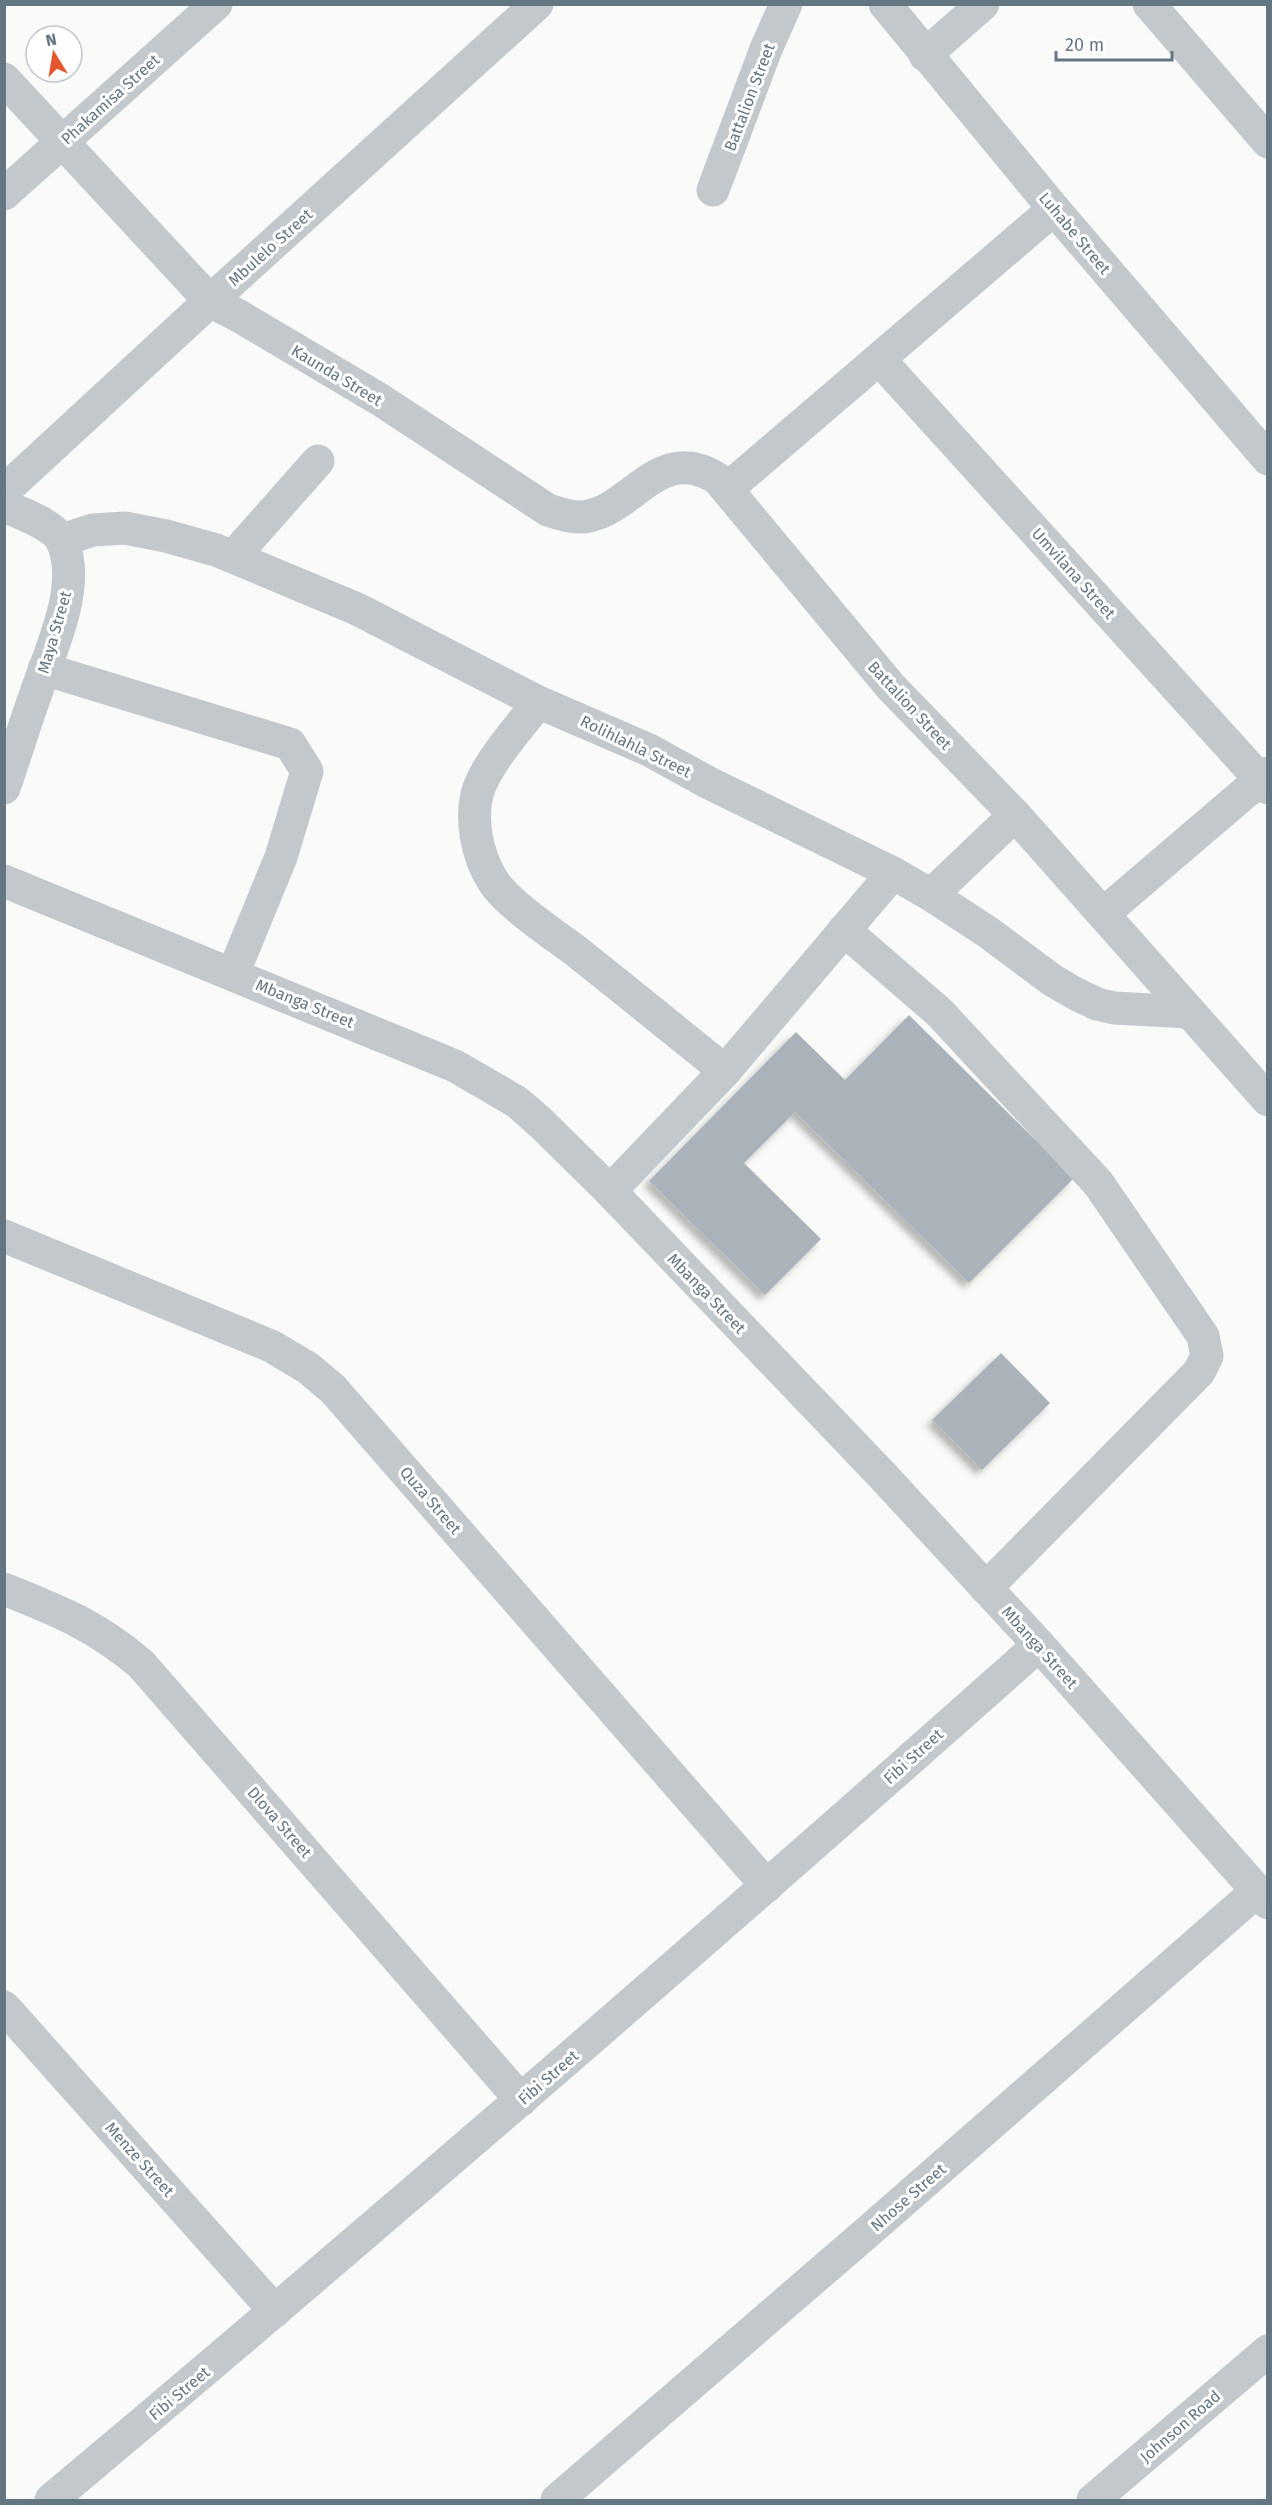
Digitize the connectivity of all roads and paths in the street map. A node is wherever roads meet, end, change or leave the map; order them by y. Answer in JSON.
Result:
{"nodes":[{"id":1,"x":216,"y":4,"type":"edge"},
{"id":2,"x":537,"y":4,"type":"edge"},
{"id":3,"x":786,"y":4,"type":"edge"},
{"id":4,"x":885,"y":4,"type":"edge"},
{"id":5,"x":983,"y":4,"type":"edge"},
{"id":6,"x":1149,"y":4,"type":"edge"},
{"id":7,"x":925,"y":55,"type":"junction"},
{"id":8,"x":4,"y":79,"type":"edge"},
{"id":9,"x":62,"y":141,"type":"junction"},
{"id":10,"x":1268,"y":142,"type":"edge"},
{"id":11,"x":712,"y":190,"type":"dead end"},
{"id":12,"x":4,"y":194,"type":"edge"},
{"id":13,"x":1054,"y":208,"type":"junction"},
{"id":14,"x":210,"y":302,"type":"junction"},
{"id":15,"x":879,"y":359,"type":"junction"},
{"id":16,"x":1268,"y":459,"type":"edge"},
{"id":17,"x":318,"y":460,"type":"dead end"},
{"id":18,"x":727,"y":489,"type":"junction"},
{"id":19,"x":4,"y":491,"type":"edge"},
{"id":20,"x":4,"y":506,"type":"edge"},
{"id":21,"x":62,"y":540,"type":"junction"},
{"id":22,"x":233,"y":557,"type":"junction"},
{"id":23,"x":44,"y":669,"type":"junction"},
{"id":24,"x":538,"y":702,"type":"junction"},
{"id":25,"x":1265,"y":780,"type":"edge"},
{"id":26,"x":4,"y":788,"type":"edge"},
{"id":27,"x":1015,"y":815,"type":"junction"},
{"id":28,"x":893,"y":873,"type":"junction"},
{"id":29,"x":4,"y":881,"type":"edge"},
{"id":30,"x":931,"y":894,"type":"junction"},
{"id":31,"x":1103,"y":914,"type":"junction"},
{"id":32,"x":844,"y":930,"type":"junction"},
{"id":33,"x":233,"y":974,"type":"junction"},
{"id":34,"x":1189,"y":1012,"type":"junction"},
{"id":35,"x":725,"y":1071,"type":"junction"},
{"id":36,"x":1268,"y":1100,"type":"edge"},
{"id":37,"x":610,"y":1191,"type":"junction"},
{"id":38,"x":4,"y":1236,"type":"edge"},
{"id":39,"x":987,"y":1588,"type":"junction"},
{"id":40,"x":4,"y":1589,"type":"edge"},
{"id":41,"x":1039,"y":1645,"type":"junction"},
{"id":42,"x":767,"y":1887,"type":"junction"},
{"id":43,"x":1262,"y":1897,"type":"edge"},
{"id":44,"x":4,"y":2007,"type":"edge"},
{"id":45,"x":521,"y":2100,"type":"junction"},
{"id":46,"x":275,"y":2312,"type":"junction"},
{"id":47,"x":1268,"y":2352,"type":"edge"},
{"id":48,"x":51,"y":2500,"type":"edge"},
{"id":49,"x":557,"y":2500,"type":"edge"},
{"id":50,"x":1093,"y":2500,"type":"edge"}],
"edges":[{"from":1,"to":9,"type":"street","name":"Phakamisa Street"},
{"from":2,"to":14,"type":"street","name":"Mbulelo Street"},
{"from":3,"to":11,"type":"street","name":"Battalion Street"},
{"from":4,"to":7,"type":"street","name":"Luhabe Street"},
{"from":5,"to":7,"type":"street"},
{"from":6,"to":10,"type":"street"},
{"from":7,"to":13,"type":"street","name":"Luhabe Street"},
{"from":8,"to":9,"type":"street","name":"Kaunda Street"},
{"from":9,"to":12,"type":"street","name":"Phakamisa Street"},
{"from":9,"to":14,"type":"street","name":"Kaunda Street"},
{"from":13,"to":15,"type":"street"},
{"from":13,"to":16,"type":"street","name":"Luhabe Street"},
{"from":14,"to":18,"type":"street","name":"Kaunda Street"},
{"from":14,"to":19,"type":"street","name":"Mbulelo Street"},
{"from":15,"to":18,"type":"street"},
{"from":15,"to":25,"type":"street","name":"Umvilana Street"},
{"from":17,"to":22,"type":"street"},
{"from":18,"to":27,"type":"street","name":"Battalion Street"},
{"from":20,"to":21,"type":"street"},
{"from":21,"to":22,"type":"street","name":"Rolihlahla Street"},
{"from":21,"to":23,"type":"street","name":"Maya Street"},
{"from":22,"to":24,"type":"street","name":"Rolihlahla Street"},
{"from":23,"to":26,"type":"street","name":"Maya Street"},
{"from":23,"to":33,"type":"street"},
{"from":24,"to":28,"type":"street","name":"Rolihlahla Street"},
{"from":24,"to":35,"type":"street"},
{"from":25,"to":31,"type":"street"},
{"from":27,"to":30,"type":"street"},
{"from":27,"to":31,"type":"street","name":"Battalion Street"},
{"from":28,"to":30,"type":"street","name":"Rolihlahla Street"},
{"from":28,"to":32,"type":"street"},
{"from":29,"to":33,"type":"street","name":"Mbanga Street"},
{"from":30,"to":34,"type":"street","name":"Rolihlahla Street"},
{"from":31,"to":34,"type":"street"},
{"from":32,"to":35,"type":"street"},
{"from":32,"to":39,"type":"street"},
{"from":33,"to":37,"type":"street","name":"Mbanga Street"},
{"from":34,"to":36,"type":"street"},
{"from":35,"to":37,"type":"street"},
{"from":37,"to":39,"type":"street","name":"Mbanga Street"},
{"from":38,"to":42,"type":"street","name":"Quza Street"},
{"from":39,"to":41,"type":"street","name":"Mbanga Street"},
{"from":40,"to":45,"type":"street","name":"Dlova Street"},
{"from":41,"to":42,"type":"street","name":"Fibi Street"},
{"from":41,"to":43,"type":"street","name":"Mbanga Street"},
{"from":42,"to":45,"type":"street","name":"Fibi Street"},
{"from":43,"to":49,"type":"street","name":"Nhose Street"},
{"from":44,"to":46,"type":"street","name":"Menze Street"},
{"from":45,"to":46,"type":"street","name":"Fibi Street"},
{"from":46,"to":48,"type":"street","name":"Fibi Street"},
{"from":47,"to":50,"type":"street","name":"Johnson Road"}]}
